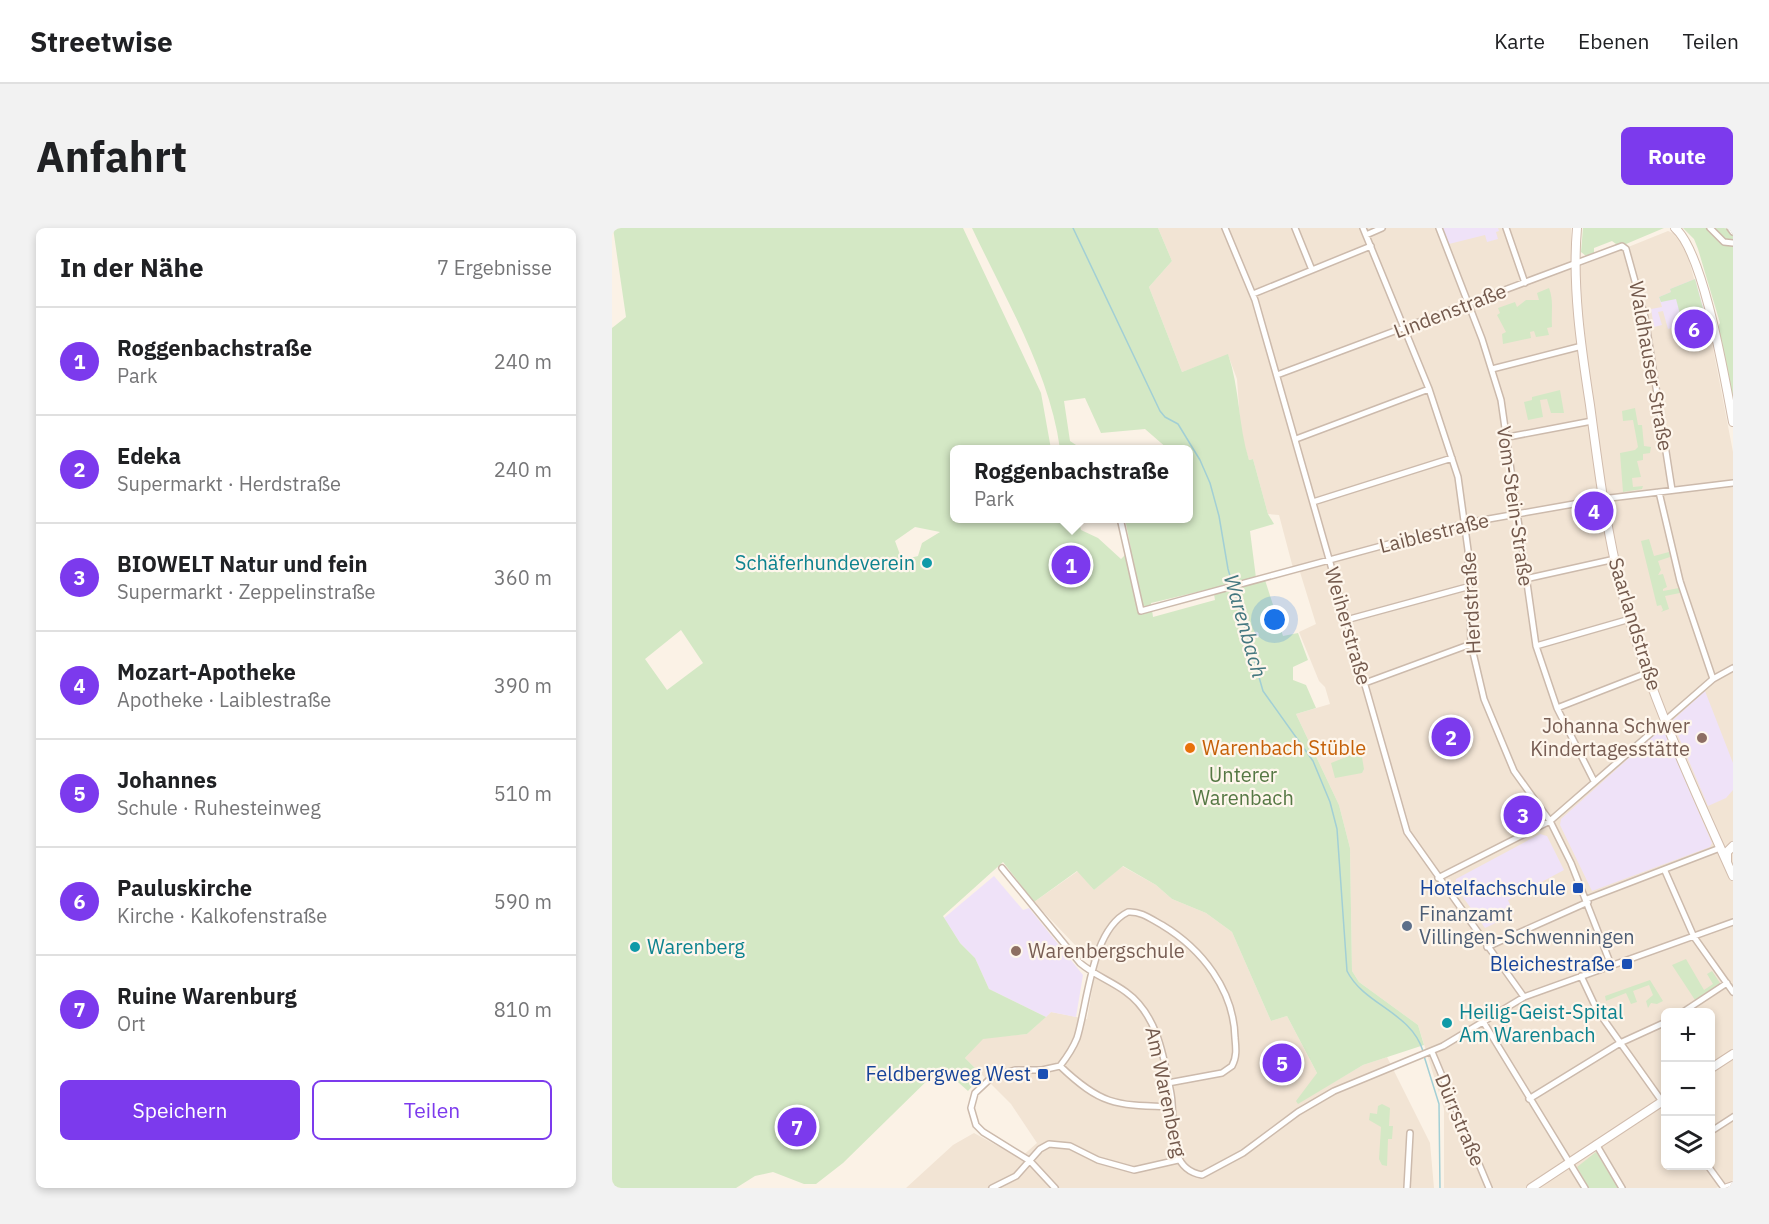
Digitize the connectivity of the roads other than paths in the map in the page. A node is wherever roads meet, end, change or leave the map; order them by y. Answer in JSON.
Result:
{"nodes":[{"id":1,"x":1225,"y":228,"type":"edge"},
{"id":2,"x":1294,"y":228,"type":"edge"},
{"id":3,"x":1363,"y":228,"type":"edge"},
{"id":4,"x":1382,"y":228,"type":"edge"},
{"id":5,"x":1439,"y":228,"type":"edge"},
{"id":6,"x":1506,"y":228,"type":"edge"},
{"id":7,"x":1675,"y":228,"type":"edge"},
{"id":8,"x":1710,"y":228,"type":"edge"},
{"id":9,"x":1730,"y":228,"type":"edge"},
{"id":10,"x":1578,"y":231,"type":"edge"},
{"id":11,"x":1733,"y":232,"type":"edge"},
{"id":12,"x":1366,"y":235,"type":"junction"},
{"id":13,"x":1733,"y":243,"type":"edge"},
{"id":14,"x":1371,"y":246,"type":"junction"},
{"id":15,"x":1622,"y":246,"type":"joint"},
{"id":16,"x":1577,"y":262,"type":"junction"},
{"id":17,"x":1312,"y":270,"type":"junction"},
{"id":18,"x":1525,"y":283,"type":"junction"},
{"id":19,"x":1253,"y":294,"type":"junction"},
{"id":20,"x":1468,"y":304,"type":"junction"},
{"id":21,"x":1405,"y":328,"type":"junction"},
{"id":22,"x":1582,"y":346,"type":"junction"},
{"id":23,"x":1492,"y":369,"type":"junction"},
{"id":24,"x":1277,"y":375,"type":"junction"},
{"id":25,"x":1429,"y":389,"type":"junction"},
{"id":26,"x":1592,"y":421,"type":"junction"},
{"id":27,"x":1733,"y":422,"type":"edge"},
{"id":28,"x":1508,"y":437,"type":"junction"},
{"id":29,"x":1296,"y":439,"type":"junction"},
{"id":30,"x":1452,"y":458,"type":"junction"},
{"id":31,"x":1733,"y":483,"type":"edge"},
{"id":32,"x":1672,"y":490,"type":"junction"},
{"id":33,"x":1659,"y":492,"type":"junction"},
{"id":34,"x":1604,"y":499,"type":"junction"},
{"id":35,"x":1313,"y":502,"type":"junction"},
{"id":36,"x":1515,"y":513,"type":"junction"},
{"id":37,"x":1121,"y":523,"type":"edge"},
{"id":38,"x":1466,"y":523,"type":"junction"},
{"id":39,"x":1615,"y":559,"type":"junction"},
{"id":40,"x":1330,"y":561,"type":"junction"},
{"id":41,"x":1525,"y":579,"type":"junction"},
{"id":42,"x":1467,"y":587,"type":"junction"},
{"id":43,"x":1630,"y":619,"type":"junction"},
{"id":44,"x":1346,"y":620,"type":"junction"},
{"id":45,"x":1470,"y":644,"type":"junction"},
{"id":46,"x":1536,"y":646,"type":"junction"},
{"id":47,"x":1733,"y":668,"type":"edge"},
{"id":48,"x":1647,"y":674,"type":"junction"},
{"id":49,"x":1713,"y":680,"type":"junction"},
{"id":50,"x":1365,"y":684,"type":"junction"},
{"id":51,"x":1557,"y":708,"type":"junction"},
{"id":52,"x":1666,"y":720,"type":"junction"},
{"id":53,"x":1594,"y":782,"type":"junction"},
{"id":54,"x":1550,"y":821,"type":"junction"},
{"id":55,"x":1733,"y":845,"type":"edge"},
{"id":56,"x":1720,"y":848,"type":"junction"},
{"id":57,"x":1728,"y":865,"type":"junction"},
{"id":58,"x":1002,"y":868,"type":"dead end"},
{"id":59,"x":1665,"y":871,"type":"junction"},
{"id":60,"x":1733,"y":876,"type":"edge"},
{"id":61,"x":1438,"y":878,"type":"junction"},
{"id":62,"x":1587,"y":900,"type":"junction"},
{"id":63,"x":1733,"y":922,"type":"edge"},
{"id":64,"x":1694,"y":937,"type":"junction"},
{"id":65,"x":1487,"y":947,"type":"junction"},
{"id":66,"x":1611,"y":965,"type":"junction"},
{"id":67,"x":1092,"y":973,"type":"junction"},
{"id":68,"x":1581,"y":976,"type":"junction"},
{"id":69,"x":1727,"y":983,"type":"junction"},
{"id":70,"x":1733,"y":992,"type":"edge"},
{"id":71,"x":1524,"y":997,"type":"junction"},
{"id":72,"x":1689,"y":1008,"type":"edge"},
{"id":73,"x":1484,"y":1023,"type":"junction"},
{"id":74,"x":1661,"y":1024,"type":"edge"},
{"id":75,"x":1620,"y":1043,"type":"junction"},
{"id":76,"x":1430,"y":1052,"type":"junction"},
{"id":77,"x":1733,"y":1054,"type":"edge"},
{"id":78,"x":1060,"y":1066,"type":"junction"},
{"id":79,"x":1715,"y":1066,"type":"edge"},
{"id":80,"x":1168,"y":1083,"type":"junction"},
{"id":81,"x":1661,"y":1098,"type":"edge"},
{"id":82,"x":1529,"y":1099,"type":"junction"},
{"id":83,"x":1661,"y":1104,"type":"edge"},
{"id":84,"x":1172,"y":1107,"type":"junction"},
{"id":85,"x":1733,"y":1117,"type":"edge"},
{"id":86,"x":1715,"y":1129,"type":"edge"},
{"id":87,"x":1410,"y":1133,"type":"dead end"},
{"id":88,"x":1596,"y":1144,"type":"junction"},
{"id":89,"x":1178,"y":1160,"type":"junction"},
{"id":90,"x":1030,"y":1161,"type":"junction"},
{"id":91,"x":1569,"y":1163,"type":"junction"},
{"id":92,"x":1711,"y":1170,"type":"edge"},
{"id":93,"x":1733,"y":1186,"type":"edge"},
{"id":94,"x":992,"y":1188,"type":"edge"},
{"id":95,"x":1055,"y":1188,"type":"edge"},
{"id":96,"x":1407,"y":1188,"type":"edge"},
{"id":97,"x":1489,"y":1188,"type":"edge"},
{"id":98,"x":1531,"y":1188,"type":"edge"},
{"id":99,"x":1585,"y":1188,"type":"edge"},
{"id":100,"x":1622,"y":1188,"type":"edge"},
{"id":101,"x":1725,"y":1188,"type":"edge"}],
"edges":[{"from":1,"to":19,"type":"street","name":"Weiherstraße"},
{"from":2,"to":17,"type":"street"},
{"from":3,"to":12,"type":"street","name":"Herdstraße"},
{"from":4,"to":12,"type":"street"},
{"from":5,"to":20,"type":"street","name":"Vom-Stein-Straße"},
{"from":6,"to":18,"type":"street"},
{"from":7,"to":27,"type":"street"},
{"from":8,"to":13,"type":"street"},
{"from":9,"to":11,"type":"street"},
{"from":10,"to":16,"type":"street","name":"Saarlandstraße"},
{"from":12,"to":14,"type":"street","name":"Herdstraße"},
{"from":14,"to":17,"type":"street"},
{"from":14,"to":21,"type":"street","name":"Herdstraße"},
{"from":15,"to":16,"type":"street","name":"Lindenstraße"},
{"from":15,"to":32,"type":"street","name":"Waldhauser Straße"},
{"from":16,"to":18,"type":"street","name":"Lindenstraße"},
{"from":16,"to":22,"type":"street","name":"Saarlandstraße"},
{"from":17,"to":19,"type":"street"},
{"from":18,"to":20,"type":"street","name":"Lindenstraße"},
{"from":19,"to":24,"type":"street","name":"Weiherstraße"},
{"from":20,"to":21,"type":"street","name":"Lindenstraße"},
{"from":20,"to":23,"type":"street","name":"Vom-Stein-Straße"},
{"from":21,"to":24,"type":"street","name":"Lindenstraße"},
{"from":21,"to":25,"type":"street","name":"Herdstraße"},
{"from":22,"to":23,"type":"street"},
{"from":22,"to":26,"type":"street","name":"Saarlandstraße"},
{"from":23,"to":28,"type":"street","name":"Vom-Stein-Straße"},
{"from":24,"to":29,"type":"street","name":"Weiherstraße"},
{"from":25,"to":29,"type":"street"},
{"from":25,"to":30,"type":"street","name":"Herdstraße"},
{"from":26,"to":28,"type":"street"},
{"from":26,"to":34,"type":"street","name":"Saarlandstraße"},
{"from":28,"to":36,"type":"street","name":"Vom-Stein-Straße"},
{"from":29,"to":35,"type":"street","name":"Weiherstraße"},
{"from":30,"to":35,"type":"street"},
{"from":30,"to":38,"type":"street","name":"Herdstraße"},
{"from":31,"to":32,"type":"street","name":"Laiblestraße"},
{"from":32,"to":33,"type":"street","name":"Laiblestraße"},
{"from":33,"to":34,"type":"street","name":"Laiblestraße"},
{"from":33,"to":49,"type":"street"},
{"from":34,"to":36,"type":"street","name":"Laiblestraße"},
{"from":34,"to":39,"type":"street","name":"Saarlandstraße"},
{"from":35,"to":40,"type":"street","name":"Weiherstraße"},
{"from":36,"to":38,"type":"street","name":"Laiblestraße"},
{"from":36,"to":41,"type":"street","name":"Vom-Stein-Straße"},
{"from":37,"to":40,"type":"street","name":"Laiblestraße"},
{"from":38,"to":40,"type":"street","name":"Laiblestraße"},
{"from":38,"to":42,"type":"street","name":"Herdstraße"},
{"from":39,"to":41,"type":"street"},
{"from":39,"to":43,"type":"street","name":"Saarlandstraße"},
{"from":40,"to":44,"type":"street","name":"Weiherstraße"},
{"from":41,"to":46,"type":"street","name":"Vom-Stein-Straße"},
{"from":42,"to":44,"type":"street"},
{"from":42,"to":45,"type":"street","name":"Herdstraße"},
{"from":43,"to":46,"type":"street"},
{"from":43,"to":48,"type":"street","name":"Saarlandstraße"},
{"from":44,"to":50,"type":"street","name":"Weiherstraße"},
{"from":45,"to":50,"type":"street"},
{"from":45,"to":54,"type":"street","name":"Herdstraße"},
{"from":46,"to":51,"type":"street","name":"Vom-Stein-Straße"},
{"from":47,"to":49,"type":"street"},
{"from":48,"to":51,"type":"street"},
{"from":48,"to":52,"type":"street","name":"Saarlandstraße"},
{"from":49,"to":52,"type":"street"},
{"from":50,"to":61,"type":"street","name":"Weiherstraße"},
{"from":51,"to":53,"type":"street","name":"Vom-Stein-Straße"},
{"from":52,"to":53,"type":"street"},
{"from":52,"to":56,"type":"street","name":"Saarlandstraße"},
{"from":53,"to":54,"type":"street"},
{"from":54,"to":61,"type":"street"},
{"from":54,"to":62,"type":"street","name":"Herdstraße"},
{"from":55,"to":56,"type":"street"},
{"from":55,"to":57,"type":"street"},
{"from":56,"to":57,"type":"street","name":"Saarlandstraße"},
{"from":56,"to":59,"type":"street"},
{"from":57,"to":60,"type":"street","name":"Saarlandstraße"},
{"from":58,"to":67,"type":"street","name":"Am Warenberg"},
{"from":59,"to":62,"type":"street"},
{"from":59,"to":64,"type":"street"},
{"from":61,"to":65,"type":"street","name":"Weiherstraße"},
{"from":62,"to":65,"type":"street"},
{"from":62,"to":66,"type":"street","name":"Herdstraße"},
{"from":63,"to":64,"type":"street"},
{"from":64,"to":66,"type":"street"},
{"from":64,"to":69,"type":"street"},
{"from":65,"to":71,"type":"street","name":"Weiherstraße"},
{"from":66,"to":68,"type":"street"},
{"from":67,"to":78,"type":"street"},
{"from":67,"to":80,"type":"street","name":"Am Warenberg"},
{"from":67,"to":80,"type":"street"},
{"from":68,"to":71,"type":"street"},
{"from":68,"to":75,"type":"street"},
{"from":69,"to":70,"type":"street"},
{"from":69,"to":72,"type":"street"},
{"from":71,"to":73,"type":"street"},
{"from":73,"to":76,"type":"street"},
{"from":73,"to":82,"type":"street"},
{"from":74,"to":75,"type":"street"},
{"from":75,"to":81,"type":"street"},
{"from":75,"to":82,"type":"street"},
{"from":76,"to":89,"type":"street","name":"Am Warenberg"},
{"from":76,"to":97,"type":"street","name":"Dürrstraße"},
{"from":77,"to":79,"type":"street"},
{"from":78,"to":84,"type":"street"},
{"from":78,"to":90,"type":"street"},
{"from":80,"to":84,"type":"street","name":"Am Warenberg"},
{"from":82,"to":91,"type":"street"},
{"from":83,"to":88,"type":"street"},
{"from":84,"to":89,"type":"street","name":"Am Warenberg"},
{"from":85,"to":86,"type":"street"},
{"from":87,"to":96,"type":"street"},
{"from":88,"to":91,"type":"street"},
{"from":88,"to":100,"type":"street"},
{"from":89,"to":90,"type":"street"},
{"from":90,"to":94,"type":"street"},
{"from":90,"to":95,"type":"street"},
{"from":91,"to":98,"type":"street"},
{"from":91,"to":99,"type":"street"},
{"from":92,"to":101,"type":"street"},
{"from":93,"to":101,"type":"street"}]}
